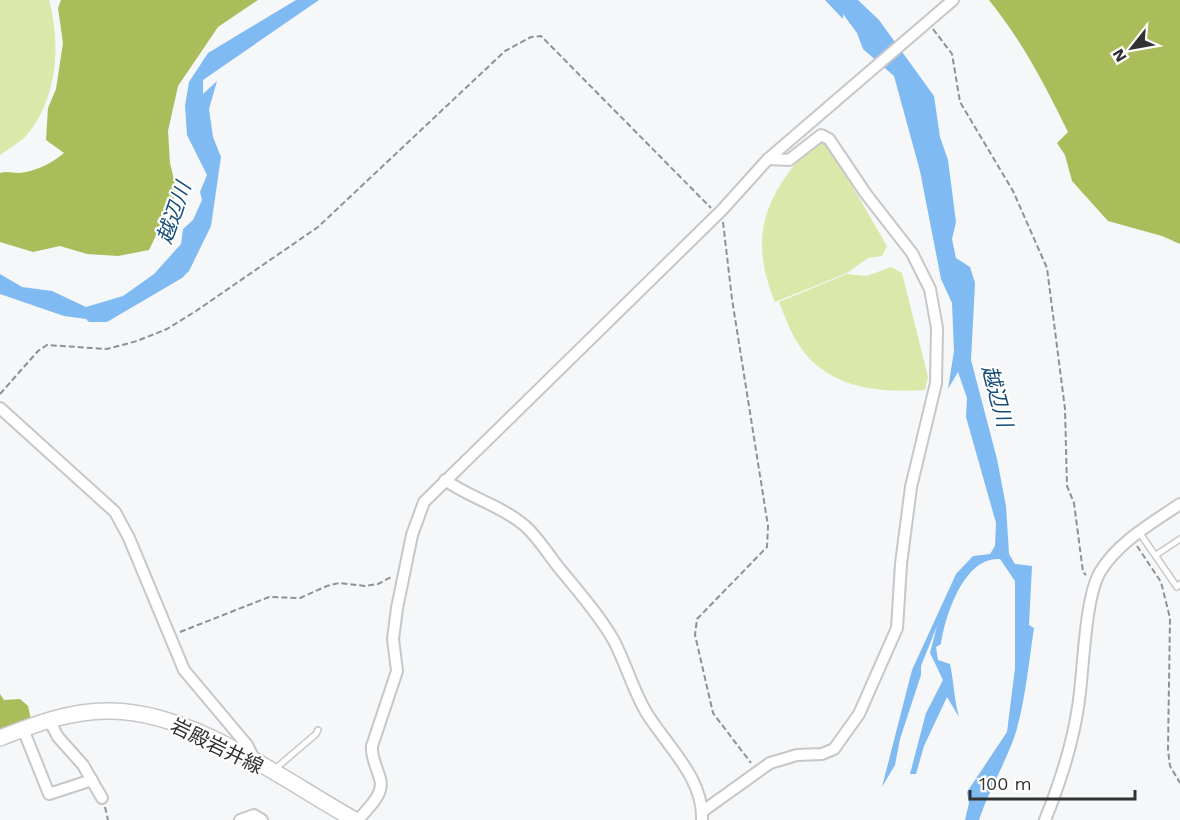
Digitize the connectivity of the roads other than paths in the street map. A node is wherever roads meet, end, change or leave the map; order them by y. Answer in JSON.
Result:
{"nodes":[{"id":1,"x":953,"y":0,"type":"edge"},
{"id":2,"x":768,"y":159,"type":"junction"},
{"id":3,"x":0,"y":408,"type":"edge"},
{"id":4,"x":445,"y":480,"type":"junction"},
{"id":5,"x":1180,"y":504,"type":"edge"},
{"id":6,"x":1136,"y":535,"type":"junction"},
{"id":7,"x":1180,"y":539,"type":"edge"},
{"id":8,"x":1156,"y":555,"type":"junction"},
{"id":9,"x":1180,"y":585,"type":"edge"},
{"id":10,"x":49,"y":720,"type":"junction"},
{"id":11,"x":23,"y":729,"type":"junction"},
{"id":12,"x":318,"y":730,"type":"dead end"},
{"id":13,"x":0,"y":738,"type":"edge"},
{"id":14,"x":257,"y":764,"type":"junction"},
{"id":15,"x":272,"y":772,"type":"junction"},
{"id":16,"x":92,"y":780,"type":"junction"},
{"id":17,"x":102,"y":798,"type":"dead end"},
{"id":18,"x":703,"y":815,"type":"edge"},
{"id":19,"x":240,"y":820,"type":"edge"},
{"id":20,"x":262,"y":820,"type":"edge"},
{"id":21,"x":354,"y":820,"type":"edge"},
{"id":22,"x":1045,"y":820,"type":"edge"}],
"edges":[{"from":1,"to":2,"type":"street"},
{"from":2,"to":4,"type":"street"},
{"from":2,"to":18,"type":"street"},
{"from":3,"to":14,"type":"street"},
{"from":4,"to":18,"type":"street"},
{"from":4,"to":21,"type":"street"},
{"from":5,"to":6,"type":"street"},
{"from":6,"to":8,"type":"lane"},
{"from":6,"to":22,"type":"street"},
{"from":7,"to":8,"type":"lane"},
{"from":8,"to":9,"type":"lane"},
{"from":10,"to":11,"type":"main road","name":"岩殿岩井線"},
{"from":10,"to":14,"type":"main road","name":"岩殿岩井線"},
{"from":10,"to":16,"type":"street"},
{"from":11,"to":13,"type":"main road","name":"岩殿岩井線"},
{"from":11,"to":16,"type":"street"},
{"from":12,"to":15,"type":"lane"},
{"from":14,"to":15,"type":"main road","name":"岩殿岩井線"},
{"from":15,"to":21,"type":"main road","name":"岩殿岩井線"},
{"from":16,"to":17,"type":"street"},
{"from":19,"to":20,"type":"street"}]}
